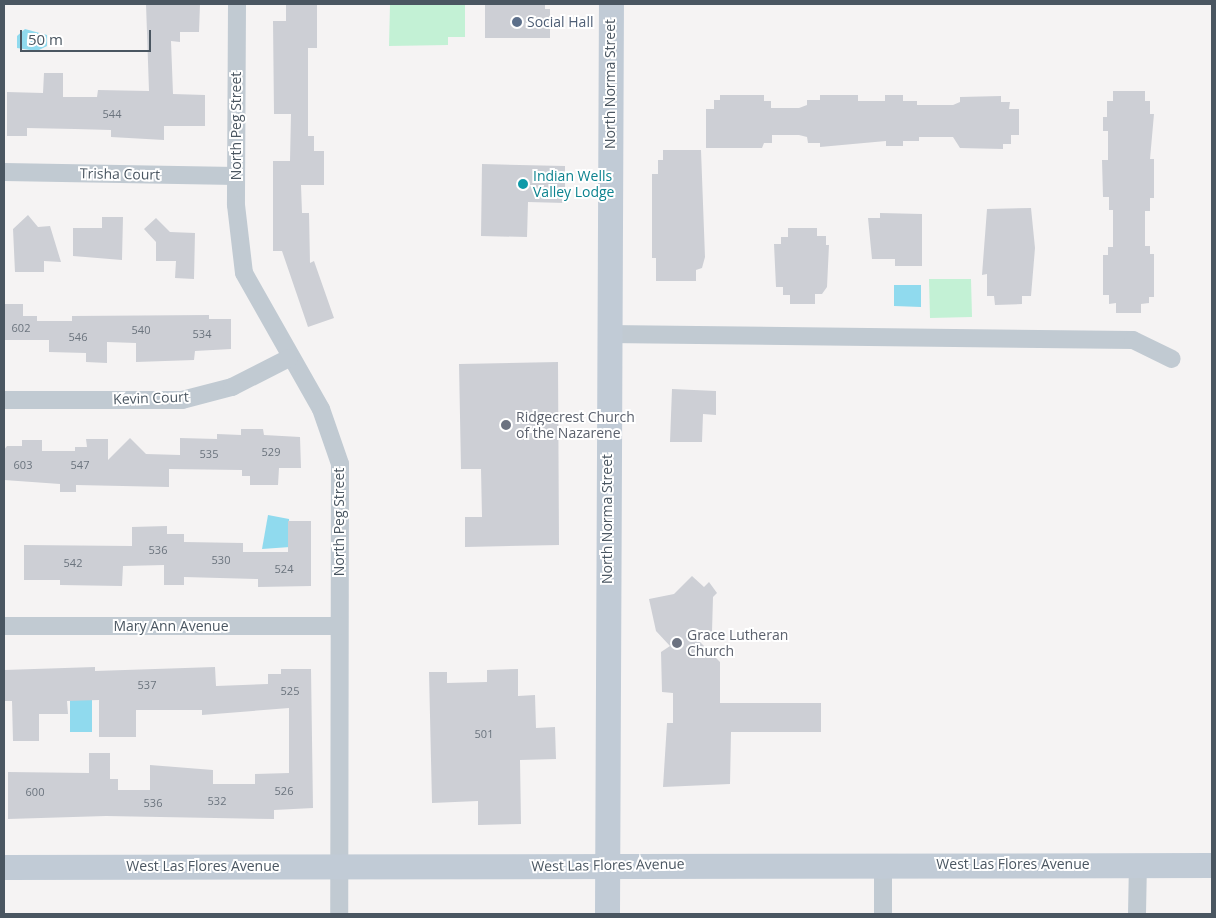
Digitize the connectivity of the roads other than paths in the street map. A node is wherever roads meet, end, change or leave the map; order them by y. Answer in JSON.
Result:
{"nodes":[{"id":1,"x":237,"y":4,"type":"edge"},
{"id":2,"x":611,"y":4,"type":"edge"},
{"id":3,"x":4,"y":172,"type":"edge"},
{"id":4,"x":236,"y":176,"type":"junction"},
{"id":5,"x":608,"y":334,"type":"junction"},
{"id":6,"x":289,"y":358,"type":"junction"},
{"id":7,"x":1172,"y":359,"type":"dead end"},
{"id":8,"x":4,"y":400,"type":"edge"},
{"id":9,"x":4,"y":626,"type":"edge"},
{"id":10,"x":338,"y":626,"type":"junction"},
{"id":11,"x":608,"y":864,"type":"junction"},
{"id":12,"x":883,"y":864,"type":"junction"},
{"id":13,"x":1138,"y":864,"type":"junction"},
{"id":14,"x":1212,"y":865,"type":"edge"},
{"id":15,"x":340,"y":866,"type":"junction"},
{"id":16,"x":4,"y":867,"type":"edge"},
{"id":17,"x":339,"y":914,"type":"edge"},
{"id":18,"x":607,"y":914,"type":"edge"},
{"id":19,"x":882,"y":914,"type":"edge"},
{"id":20,"x":1137,"y":914,"type":"edge"}],
"edges":[{"from":1,"to":4,"type":"street","name":"North Peg Street"},
{"from":2,"to":5,"type":"main road","name":"North Norma Street"},
{"from":3,"to":4,"type":"street","name":"Trisha Court"},
{"from":4,"to":6,"type":"street","name":"North Peg Street"},
{"from":5,"to":7,"type":"street"},
{"from":5,"to":11,"type":"main road","name":"North Norma Street"},
{"from":6,"to":8,"type":"street","name":"Kevin Court"},
{"from":6,"to":10,"type":"street","name":"North Peg Street"},
{"from":9,"to":10,"type":"street","name":"Mary Ann Avenue"},
{"from":10,"to":15,"type":"street","name":"North Peg Street"},
{"from":11,"to":12,"type":"main road","name":"West Las Flores Avenue"},
{"from":11,"to":15,"type":"main road","name":"West Las Flores Avenue"},
{"from":11,"to":18,"type":"main road","name":"North Norma Street"},
{"from":12,"to":13,"type":"main road","name":"West Las Flores Avenue"},
{"from":12,"to":19,"type":"street"},
{"from":13,"to":14,"type":"main road","name":"West Las Flores Avenue"},
{"from":13,"to":20,"type":"street"},
{"from":15,"to":16,"type":"main road","name":"West Las Flores Avenue"},
{"from":15,"to":17,"type":"street","name":"North Peg Street"}]}
